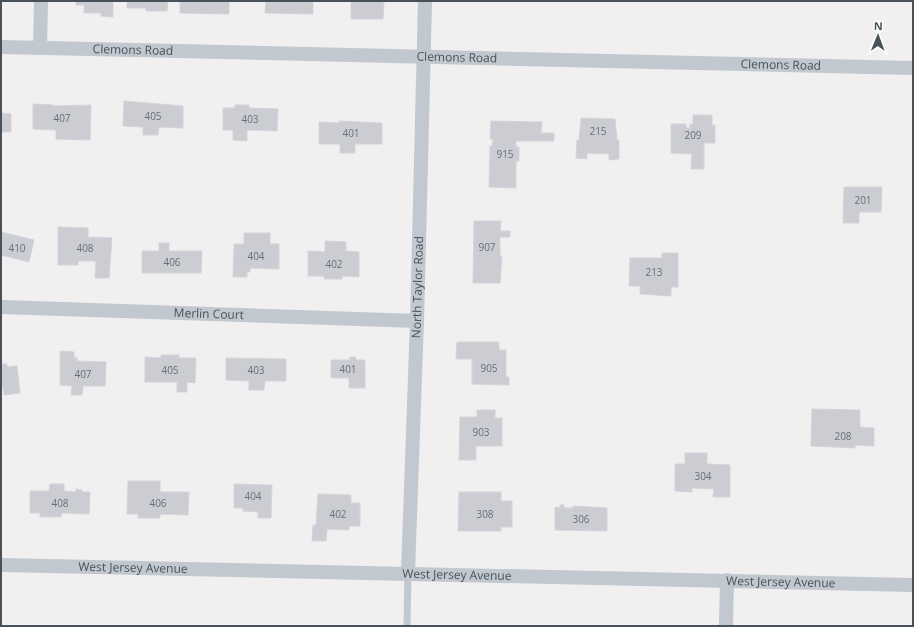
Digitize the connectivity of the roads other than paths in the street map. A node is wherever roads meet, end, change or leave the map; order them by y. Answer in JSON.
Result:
{"nodes":[{"id":1,"x":41,"y":1,"type":"edge"},
{"id":2,"x":425,"y":1,"type":"edge"},
{"id":3,"x":1,"y":47,"type":"edge"},
{"id":4,"x":40,"y":48,"type":"junction"},
{"id":5,"x":424,"y":57,"type":"junction"},
{"id":6,"x":913,"y":68,"type":"edge"},
{"id":7,"x":1,"y":307,"type":"edge"},
{"id":8,"x":417,"y":321,"type":"junction"},
{"id":9,"x":1,"y":565,"type":"edge"},
{"id":10,"x":408,"y":572,"type":"junction"},
{"id":11,"x":727,"y":580,"type":"junction"},
{"id":12,"x":913,"y":585,"type":"edge"},
{"id":13,"x":407,"y":626,"type":"edge"},
{"id":14,"x":726,"y":626,"type":"edge"}],
"edges":[{"from":1,"to":4,"type":"street"},
{"from":2,"to":5,"type":"street","name":"North Taylor Road"},
{"from":3,"to":4,"type":"street","name":"Clemons Road"},
{"from":4,"to":5,"type":"street","name":"Clemons Road"},
{"from":5,"to":6,"type":"street","name":"Clemons Road"},
{"from":5,"to":8,"type":"street","name":"North Taylor Road"},
{"from":7,"to":8,"type":"street","name":"Merlin Court"},
{"from":8,"to":10,"type":"street","name":"North Taylor Road"},
{"from":9,"to":10,"type":"street","name":"West Jersey Avenue"},
{"from":10,"to":11,"type":"street","name":"West Jersey Avenue"},
{"from":10,"to":13,"type":"lane"},
{"from":11,"to":12,"type":"street","name":"West Jersey Avenue"},
{"from":11,"to":14,"type":"street"}]}
